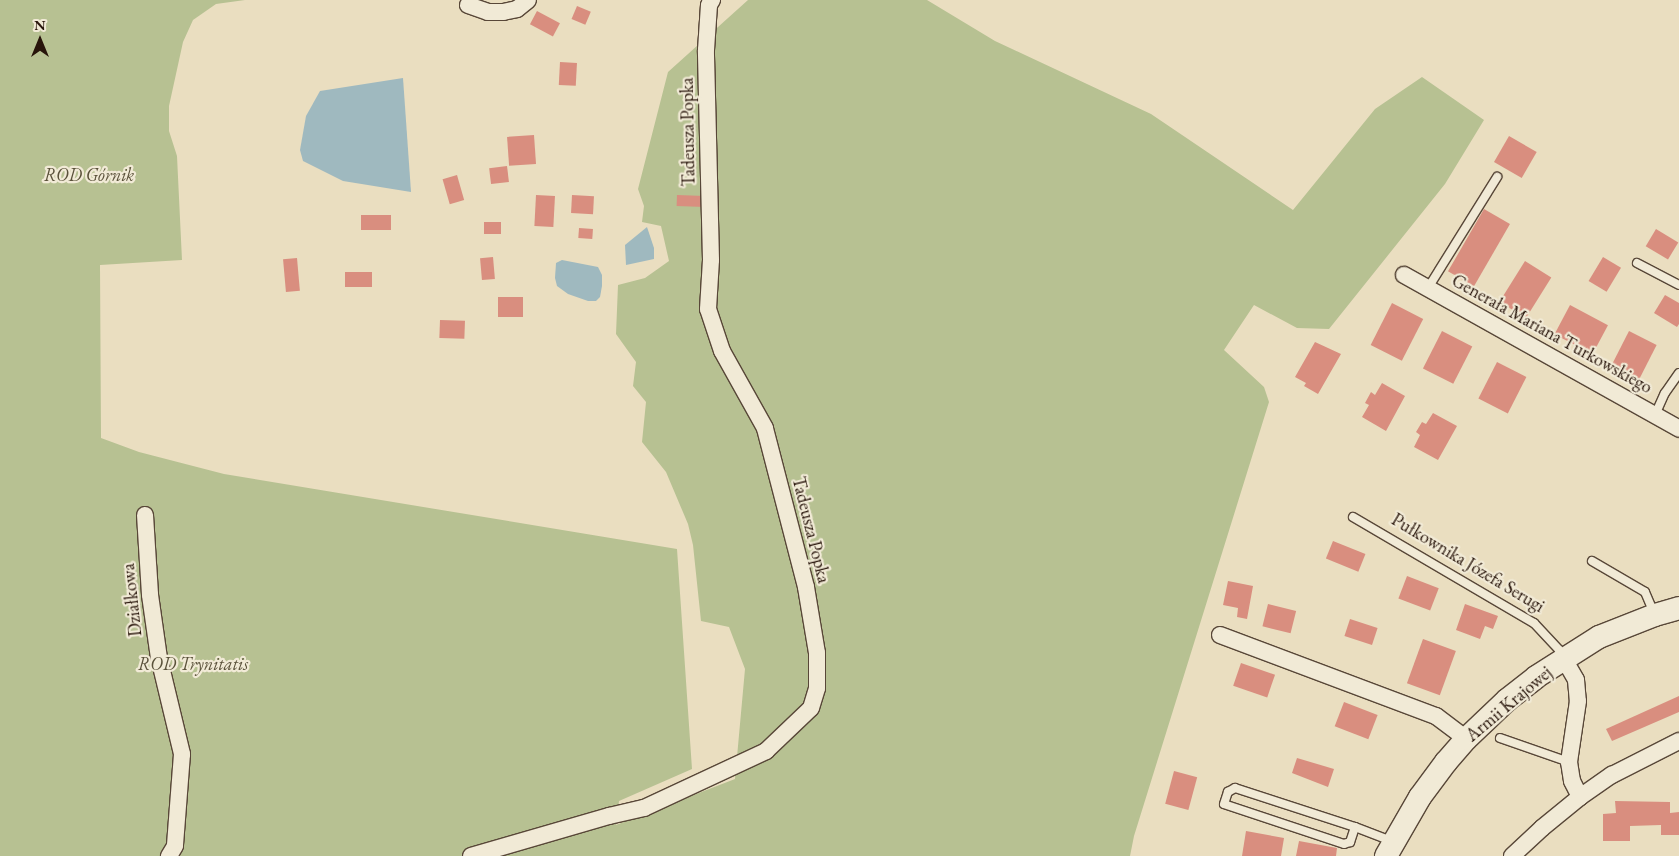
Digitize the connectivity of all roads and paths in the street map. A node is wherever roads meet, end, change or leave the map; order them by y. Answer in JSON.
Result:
{"nodes":[{"id":1,"x":528,"y":0,"type":"edge"},
{"id":2,"x":712,"y":0,"type":"edge"},
{"id":3,"x":468,"y":5,"type":"dead end"},
{"id":4,"x":1497,"y":177,"type":"dead end"},
{"id":5,"x":1637,"y":264,"type":"dead end"},
{"id":6,"x":1404,"y":275,"type":"dead end"},
{"id":7,"x":1679,"y":285,"type":"edge"},
{"id":8,"x":1428,"y":288,"type":"junction"},
{"id":9,"x":1679,"y":373,"type":"edge"},
{"id":10,"x":1655,"y":415,"type":"junction"},
{"id":11,"x":1679,"y":429,"type":"edge"},
{"id":12,"x":146,"y":515,"type":"dead end"},
{"id":13,"x":1353,"y":517,"type":"dead end"},
{"id":14,"x":1592,"y":561,"type":"dead end"},
{"id":15,"x":1679,"y":608,"type":"edge"},
{"id":16,"x":1654,"y":615,"type":"junction"},
{"id":17,"x":1220,"y":635,"type":"dead end"},
{"id":18,"x":1564,"y":659,"type":"junction"},
{"id":19,"x":1500,"y":738,"type":"dead end"},
{"id":20,"x":1466,"y":739,"type":"junction"},
{"id":21,"x":1679,"y":741,"type":"edge"},
{"id":22,"x":1569,"y":762,"type":"junction"},
{"id":23,"x":1580,"y":797,"type":"junction"},
{"id":24,"x":1355,"y":827,"type":"junction"},
{"id":25,"x":1390,"y":849,"type":"edge"},
{"id":26,"x":169,"y":856,"type":"edge"},
{"id":27,"x":471,"y":856,"type":"edge"},
{"id":28,"x":1512,"y":856,"type":"edge"}],
"edges":[{"from":1,"to":3,"type":"street"},
{"from":2,"to":27,"type":"street","name":"Tadeusza Popka"},
{"from":4,"to":8,"type":"lane"},
{"from":5,"to":7,"type":"lane"},
{"from":6,"to":8,"type":"street","name":"Generała Mariana Turkowskiego"},
{"from":8,"to":10,"type":"street","name":"Generała Mariana Turkowskiego"},
{"from":9,"to":10,"type":"lane"},
{"from":10,"to":11,"type":"street","name":"Generała Mariana Turkowskiego"},
{"from":12,"to":26,"type":"street","name":"Działkowa"},
{"from":13,"to":18,"type":"lane","name":"Pułkownika Józefa Serugi"},
{"from":14,"to":16,"type":"lane"},
{"from":15,"to":16,"type":"main road","name":"Armii Krajowej"},
{"from":16,"to":18,"type":"main road","name":"Armii Krajowej"},
{"from":17,"to":20,"type":"street"},
{"from":18,"to":20,"type":"main road","name":"Armii Krajowej"},
{"from":18,"to":22,"type":"street","name":"Pułkownika Józefa Serugi"},
{"from":19,"to":22,"type":"lane"},
{"from":20,"to":25,"type":"main road","name":"Armii Krajowej"},
{"from":21,"to":23,"type":"street"},
{"from":22,"to":23,"type":"street","name":"Pułkownika Józefa Serugi"},
{"from":23,"to":28,"type":"street"},
{"from":24,"to":24,"type":"lane"},
{"from":24,"to":25,"type":"lane"}]}
